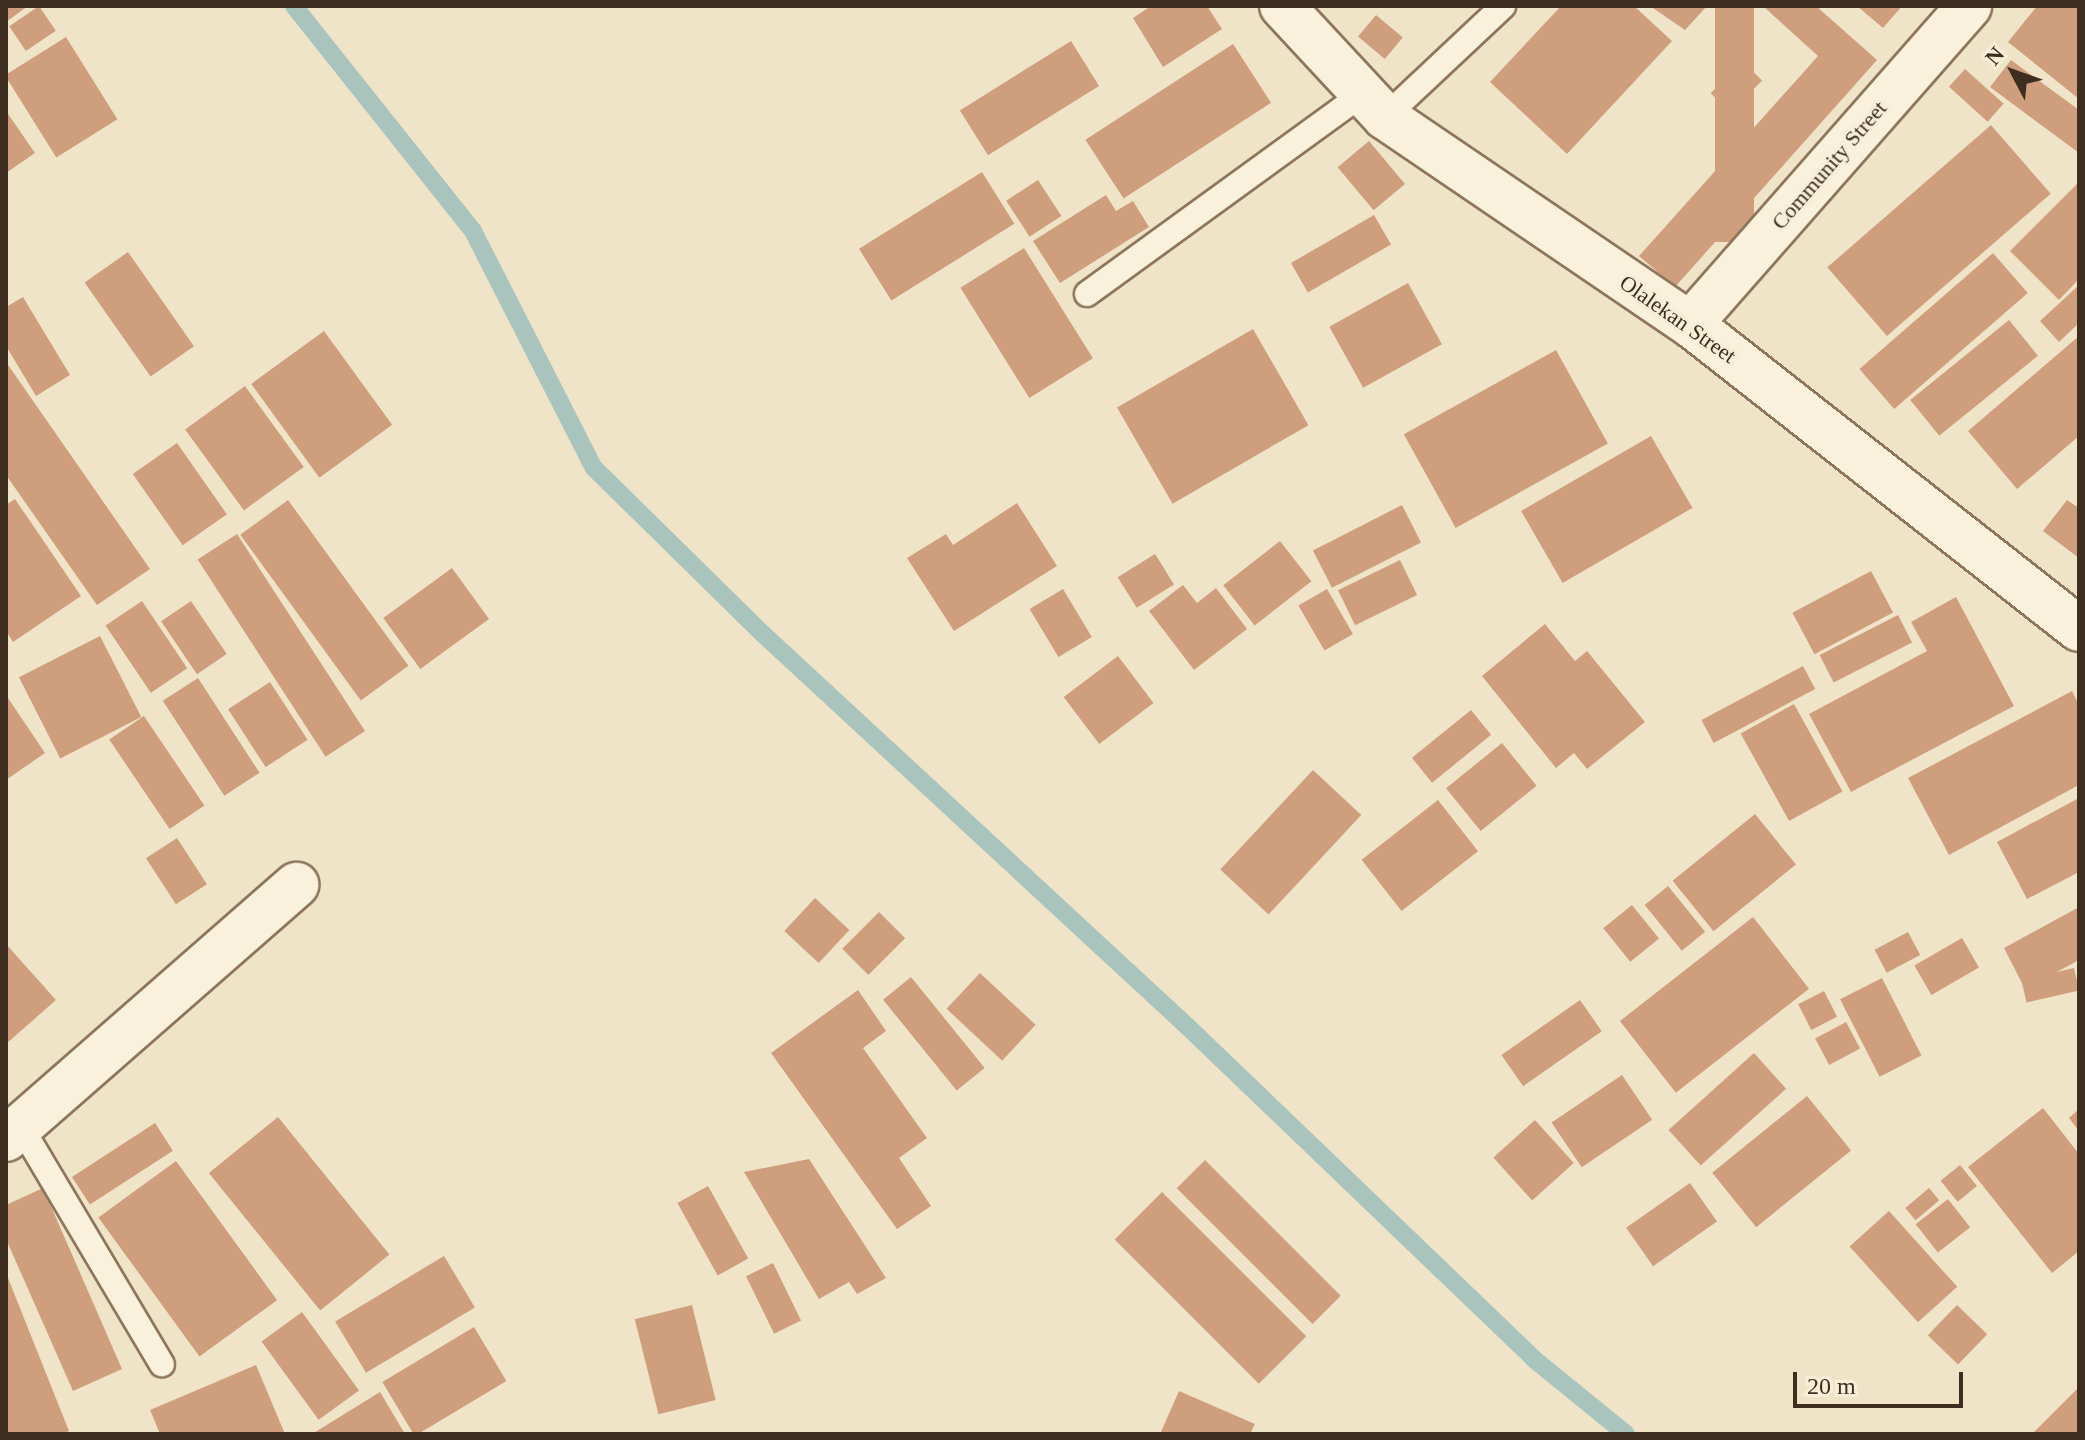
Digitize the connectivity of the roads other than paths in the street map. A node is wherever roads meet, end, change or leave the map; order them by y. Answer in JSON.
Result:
{"nodes":[{"id":1,"x":1282,"y":6,"type":"edge"},
{"id":2,"x":1503,"y":6,"type":"edge"},
{"id":3,"x":1969,"y":6,"type":"edge"},
{"id":4,"x":1374,"y":105,"type":"junction"},
{"id":5,"x":1087,"y":294,"type":"dead end"},
{"id":6,"x":1690,"y":324,"type":"junction"},
{"id":7,"x":2079,"y":629,"type":"edge"},
{"id":8,"x":296,"y":885,"type":"dead end"},
{"id":9,"x":13,"y":1133,"type":"edge"},
{"id":10,"x":162,"y":1364,"type":"dead end"}],
"edges":[{"from":1,"to":4,"type":"street","name":"Olalekan Street"},
{"from":2,"to":4,"type":"lane"},
{"from":3,"to":6,"type":"street","name":"Community Street"},
{"from":4,"to":5,"type":"lane"},
{"from":4,"to":6,"type":"street","name":"Olalekan Street"},
{"from":6,"to":7,"type":"street","name":"Olalekan Street"},
{"from":8,"to":9,"type":"street"},
{"from":9,"to":10,"type":"lane"}]}
